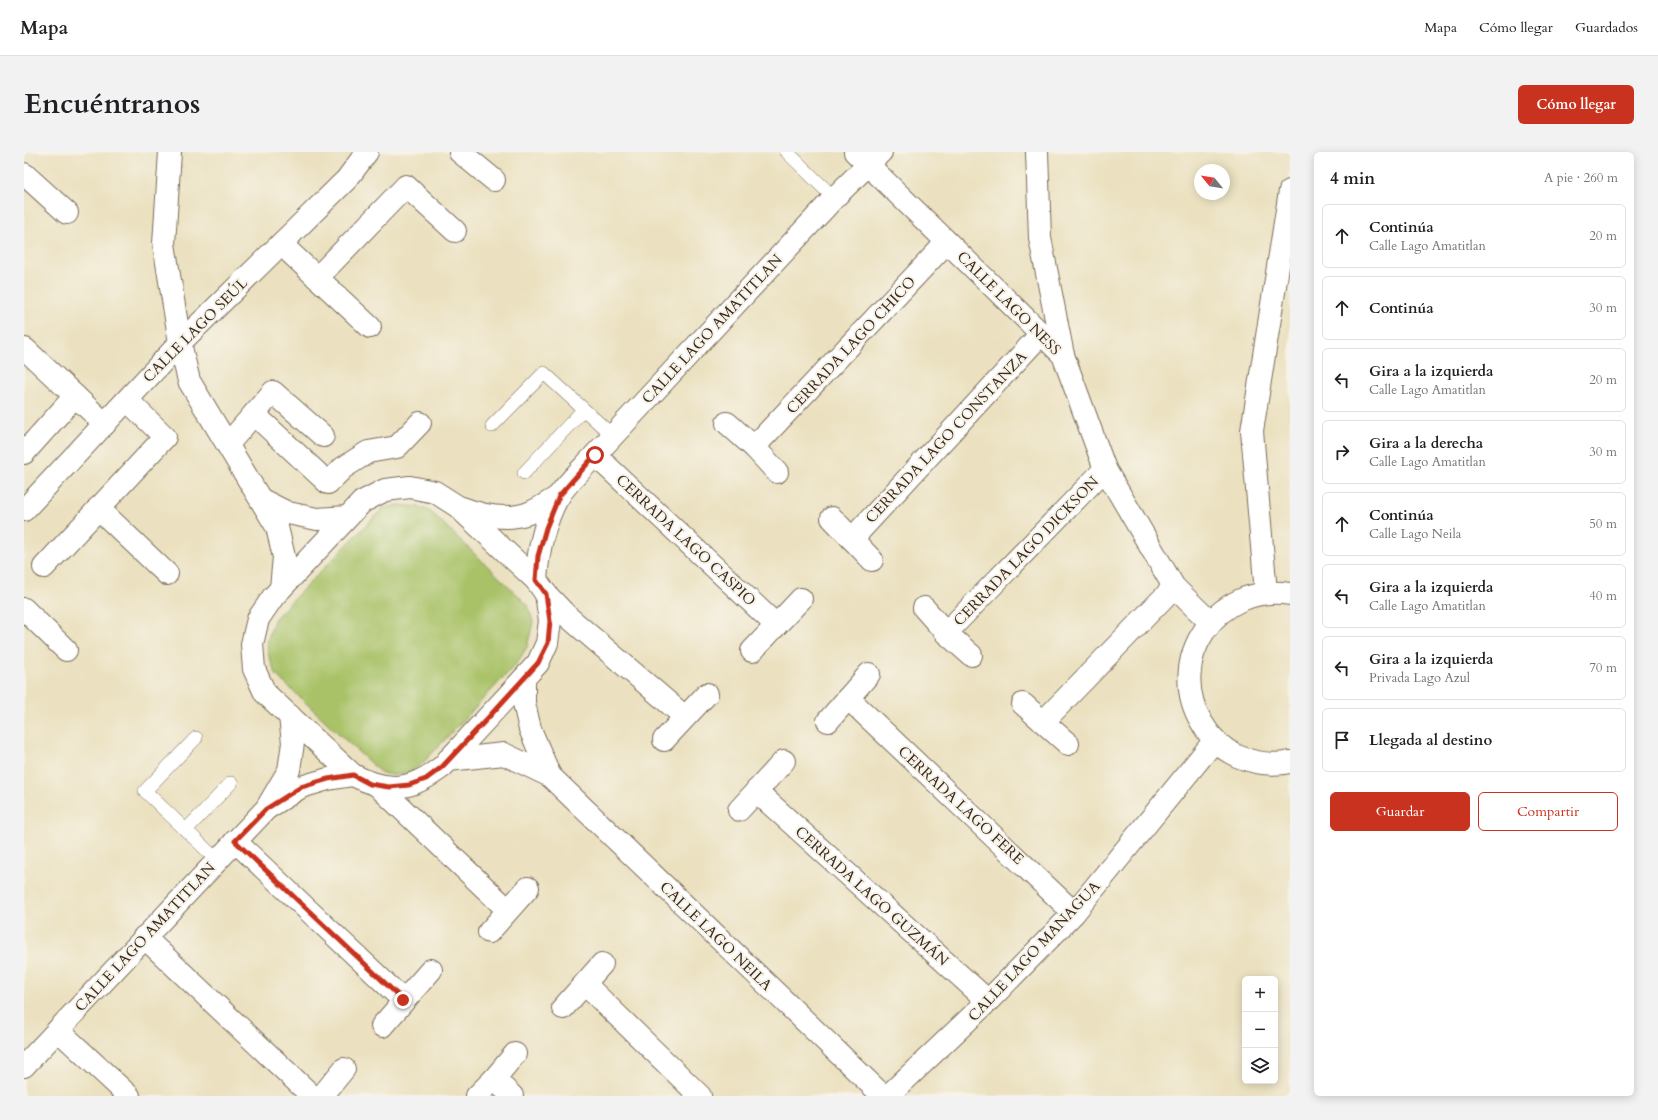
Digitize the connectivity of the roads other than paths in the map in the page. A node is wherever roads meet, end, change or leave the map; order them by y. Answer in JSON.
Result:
{"nodes":[{"id":1,"x":170,"y":152,"type":"edge"},
{"id":2,"x":367,"y":152,"type":"edge"},
{"id":3,"x":460,"y":152,"type":"edge"},
{"id":4,"x":786,"y":152,"type":"edge"},
{"id":5,"x":1036,"y":152,"type":"edge"},
{"id":6,"x":868,"y":156,"type":"edge"},
{"id":7,"x":24,"y":174,"type":"edge"},
{"id":8,"x":494,"y":180,"type":"dead end"},
{"id":9,"x":1290,"y":191,"type":"edge"},
{"id":10,"x":834,"y":198,"type":"junction"},
{"id":11,"x":67,"y":213,"type":"dead end"},
{"id":12,"x":455,"y":231,"type":"dead end"},
{"id":13,"x":947,"y":242,"type":"junction"},
{"id":14,"x":281,"y":244,"type":"junction"},
{"id":15,"x":317,"y":278,"type":"junction"},
{"id":16,"x":370,"y":326,"type":"dead end"},
{"id":17,"x":1041,"y":334,"type":"junction"},
{"id":18,"x":180,"y":343,"type":"junction"},
{"id":19,"x":25,"y":349,"type":"dead end"},
{"id":20,"x":1063,"y":355,"type":"junction"},
{"id":21,"x":75,"y":396,"type":"junction"},
{"id":22,"x":127,"y":400,"type":"junction"},
{"id":23,"x":583,"y":410,"type":"junction"},
{"id":24,"x":254,"y":414,"type":"junction"},
{"id":25,"x":420,"y":423,"type":"dead end"},
{"id":26,"x":727,"y":423,"type":"dead end"},
{"id":27,"x":105,"y":424,"type":"junction"},
{"id":28,"x":492,"y":426,"type":"dead end"},
{"id":29,"x":323,"y":436,"type":"dead end"},
{"id":30,"x":613,"y":436,"type":"junction"},
{"id":31,"x":228,"y":444,"type":"junction"},
{"id":32,"x":754,"y":447,"type":"junction"},
{"id":33,"x":24,"y":453,"type":"edge"},
{"id":34,"x":595,"y":455,"type":"junction"},
{"id":35,"x":1105,"y":469,"type":"junction"},
{"id":36,"x":777,"y":472,"type":"dead end"},
{"id":37,"x":524,"y":473,"type":"dead end"},
{"id":38,"x":559,"y":496,"type":"junction"},
{"id":39,"x":262,"y":500,"type":"junction"},
{"id":40,"x":457,"y":506,"type":"junction"},
{"id":41,"x":98,"y":508,"type":"junction"},
{"id":42,"x":24,"y":510,"type":"edge"},
{"id":43,"x":347,"y":517,"type":"junction"},
{"id":44,"x":832,"y":518,"type":"dead end"},
{"id":45,"x":852,"y":539,"type":"junction"},
{"id":46,"x":872,"y":560,"type":"dead end"},
{"id":47,"x":44,"y":566,"type":"dead end"},
{"id":48,"x":167,"y":574,"type":"dead end"},
{"id":49,"x":541,"y":587,"type":"junction"},
{"id":50,"x":1174,"y":587,"type":"junction"},
{"id":51,"x":281,"y":588,"type":"junction"},
{"id":52,"x":1266,"y":593,"type":"junction"},
{"id":53,"x":1290,"y":594,"type":"edge"},
{"id":54,"x":801,"y":599,"type":"dead end"},
{"id":55,"x":924,"y":608,"type":"dead end"},
{"id":56,"x":24,"y":609,"type":"edge"},
{"id":57,"x":1210,"y":622,"type":"junction"},
{"id":58,"x":776,"y":625,"type":"junction"},
{"id":59,"x":946,"y":633,"type":"junction"},
{"id":60,"x":66,"y":650,"type":"dead end"},
{"id":61,"x":752,"y":651,"type":"dead end"},
{"id":62,"x":971,"y":655,"type":"dead end"},
{"id":63,"x":869,"y":674,"type":"dead end"},
{"id":64,"x":524,"y":679,"type":"junction"},
{"id":65,"x":707,"y":694,"type":"dead end"},
{"id":66,"x":848,"y":698,"type":"junction"},
{"id":67,"x":1023,"y":704,"type":"dead end"},
{"id":68,"x":290,"y":716,"type":"junction"},
{"id":69,"x":684,"y":717,"type":"junction"},
{"id":70,"x":828,"y":721,"type":"dead end"},
{"id":71,"x":1044,"y":721,"type":"junction"},
{"id":72,"x":196,"y":738,"type":"dead end"},
{"id":73,"x":664,"y":740,"type":"dead end"},
{"id":74,"x":1215,"y":740,"type":"junction"},
{"id":75,"x":1068,"y":744,"type":"dead end"},
{"id":76,"x":448,"y":760,"type":"junction"},
{"id":77,"x":784,"y":761,"type":"dead end"},
{"id":78,"x":1290,"y":762,"type":"edge"},
{"id":79,"x":353,"y":775,"type":"junction"},
{"id":80,"x":550,"y":776,"type":"junction"},
{"id":81,"x":231,"y":783,"type":"dead end"},
{"id":82,"x":377,"y":785,"type":"junction"},
{"id":83,"x":756,"y":791,"type":"junction"},
{"id":84,"x":266,"y":809,"type":"junction"},
{"id":85,"x":739,"y":810,"type":"dead end"},
{"id":86,"x":186,"y":830,"type":"junction"},
{"id":87,"x":235,"y":841,"type":"junction"},
{"id":88,"x":217,"y":860,"type":"junction"},
{"id":89,"x":528,"y":888,"type":"dead end"},
{"id":90,"x":508,"y":910,"type":"junction"},
{"id":91,"x":1074,"y":912,"type":"junction"},
{"id":92,"x":489,"y":932,"type":"dead end"},
{"id":93,"x":144,"y":937,"type":"junction"},
{"id":94,"x":602,"y":964,"type":"dead end"},
{"id":95,"x":431,"y":970,"type":"dead end"},
{"id":96,"x":585,"y":984,"type":"junction"},
{"id":97,"x":403,"y":1000,"type":"junction"},
{"id":98,"x":988,"y":1002,"type":"junction"},
{"id":99,"x":563,"y":1008,"type":"dead end"},
{"id":100,"x":382,"y":1026,"type":"dead end"},
{"id":101,"x":58,"y":1030,"type":"junction"},
{"id":102,"x":515,"y":1054,"type":"dead end"},
{"id":103,"x":24,"y":1066,"type":"edge"},
{"id":104,"x":344,"y":1069,"type":"dead end"},
{"id":105,"x":494,"y":1079,"type":"junction"},
{"id":106,"x":129,"y":1096,"type":"edge"},
{"id":107,"x":312,"y":1096,"type":"edge"},
{"id":108,"x":322,"y":1096,"type":"edge"},
{"id":109,"x":478,"y":1096,"type":"edge"},
{"id":110,"x":512,"y":1096,"type":"edge"},
{"id":111,"x":700,"y":1096,"type":"edge"},
{"id":112,"x":883,"y":1096,"type":"edge"},
{"id":113,"x":888,"y":1096,"type":"edge"}],
"edges":[{"from":1,"to":18,"type":"street"},
{"from":2,"to":14,"type":"street","name":"CALLE LAGO SEÚL"},
{"from":3,"to":8,"type":"street"},
{"from":4,"to":10,"type":"lane"},
{"from":5,"to":20,"type":"street"},
{"from":6,"to":10,"type":"street","name":"CALLE LAGO AMATITLAN"},
{"from":6,"to":13,"type":"street","name":"CALLE LAGO NESS"},
{"from":7,"to":11,"type":"street"},
{"from":9,"to":52,"type":"street"},
{"from":10,"to":30,"type":"street","name":"CALLE LAGO AMATITLAN"},
{"from":12,"to":15,"type":"street"},
{"from":13,"to":17,"type":"street","name":"CALLE LAGO NESS"},
{"from":13,"to":32,"type":"street","name":"CERRADA LAGO CHICO"},
{"from":14,"to":15,"type":"street"},
{"from":14,"to":18,"type":"street","name":"CALLE LAGO SEÚL"},
{"from":15,"to":16,"type":"street"},
{"from":17,"to":20,"type":"street","name":"CALLE LAGO NESS"},
{"from":17,"to":45,"type":"street","name":"CERRADA LAGO CONSTANZA"},
{"from":18,"to":22,"type":"street","name":"CALLE LAGO SEÚL"},
{"from":18,"to":31,"type":"street"},
{"from":19,"to":21,"type":"street"},
{"from":20,"to":35,"type":"street","name":"CALLE LAGO NESS"},
{"from":21,"to":27,"type":"street"},
{"from":21,"to":33,"type":"street"},
{"from":22,"to":27,"type":"street","name":"CALLE LAGO SEÚL"},
{"from":22,"to":41,"type":"street"},
{"from":23,"to":28,"type":"lane"},
{"from":23,"to":30,"type":"lane"},
{"from":23,"to":37,"type":"lane"},
{"from":24,"to":25,"type":"street"},
{"from":24,"to":29,"type":"street"},
{"from":24,"to":31,"type":"street"},
{"from":26,"to":32,"type":"street"},
{"from":27,"to":42,"type":"street","name":"CALLE LAGO SEÚL"},
{"from":30,"to":34,"type":"street","name":"CALLE LAGO AMATITLAN"},
{"from":31,"to":39,"type":"street"},
{"from":32,"to":36,"type":"street"},
{"from":34,"to":38,"type":"street","name":"CALLE LAGO AMATITLAN"},
{"from":34,"to":58,"type":"street","name":"CERRADA LAGO CASPIO"},
{"from":35,"to":50,"type":"street","name":"CALLE LAGO NESS"},
{"from":35,"to":59,"type":"street","name":"CERRADA LAGO DICKSON"},
{"from":38,"to":40,"type":"street"},
{"from":38,"to":49,"type":"street"},
{"from":39,"to":43,"type":"street"},
{"from":39,"to":51,"type":"street"},
{"from":40,"to":43,"type":"street"},
{"from":40,"to":49,"type":"street"},
{"from":41,"to":47,"type":"street"},
{"from":41,"to":48,"type":"street"},
{"from":43,"to":51,"type":"street"},
{"from":44,"to":45,"type":"street"},
{"from":45,"to":46,"type":"street"},
{"from":49,"to":64,"type":"street"},
{"from":49,"to":69,"type":"street"},
{"from":50,"to":57,"type":"street","name":"CALLE LAGO NESS"},
{"from":50,"to":71,"type":"street"},
{"from":51,"to":68,"type":"street"},
{"from":52,"to":53,"type":"street"},
{"from":52,"to":57,"type":"street"},
{"from":54,"to":58,"type":"street"},
{"from":55,"to":59,"type":"street"},
{"from":56,"to":60,"type":"street"},
{"from":57,"to":74,"type":"street"},
{"from":58,"to":61,"type":"street"},
{"from":59,"to":62,"type":"street"},
{"from":63,"to":66,"type":"street"},
{"from":64,"to":76,"type":"street"},
{"from":64,"to":80,"type":"street"},
{"from":65,"to":69,"type":"street"},
{"from":66,"to":70,"type":"street"},
{"from":66,"to":91,"type":"street","name":"CERRADA LAGO FERE"},
{"from":67,"to":71,"type":"street"},
{"from":68,"to":79,"type":"street"},
{"from":68,"to":84,"type":"street","name":"CALLE LAGO AMATITLAN"},
{"from":69,"to":73,"type":"street"},
{"from":71,"to":75,"type":"street"},
{"from":72,"to":86,"type":"lane"},
{"from":74,"to":78,"type":"street"},
{"from":74,"to":91,"type":"street","name":"CALLE LAGO MANAGUA"},
{"from":76,"to":80,"type":"street"},
{"from":76,"to":82,"type":"street"},
{"from":77,"to":83,"type":"street"},
{"from":79,"to":82,"type":"street"},
{"from":79,"to":84,"type":"street","name":"CALLE LAGO AMATITLAN"},
{"from":80,"to":112,"type":"street","name":"CALLE LAGO NEILA"},
{"from":81,"to":86,"type":"lane"},
{"from":82,"to":90,"type":"street"},
{"from":83,"to":85,"type":"street"},
{"from":83,"to":98,"type":"street","name":"CERRADA LAGO GUZMÁN"},
{"from":84,"to":87,"type":"street","name":"CALLE LAGO AMATITLAN"},
{"from":86,"to":88,"type":"lane"},
{"from":87,"to":88,"type":"street","name":"CALLE LAGO AMATITLAN"},
{"from":87,"to":97,"type":"street"},
{"from":88,"to":93,"type":"street","name":"CALLE LAGO AMATITLAN"},
{"from":89,"to":90,"type":"street"},
{"from":90,"to":92,"type":"street"},
{"from":91,"to":98,"type":"street","name":"CALLE LAGO MANAGUA"},
{"from":93,"to":101,"type":"street","name":"CALLE LAGO AMATITLAN"},
{"from":93,"to":107,"type":"street"},
{"from":94,"to":96,"type":"street"},
{"from":95,"to":97,"type":"street"},
{"from":96,"to":99,"type":"street"},
{"from":96,"to":111,"type":"street"},
{"from":97,"to":100,"type":"street"},
{"from":98,"to":113,"type":"street","name":"CALLE LAGO MANAGUA"},
{"from":101,"to":103,"type":"street","name":"CALLE LAGO AMATITLAN"},
{"from":101,"to":106,"type":"street"},
{"from":102,"to":105,"type":"street"},
{"from":104,"to":108,"type":"street"},
{"from":105,"to":109,"type":"street"},
{"from":105,"to":110,"type":"street"}]}
